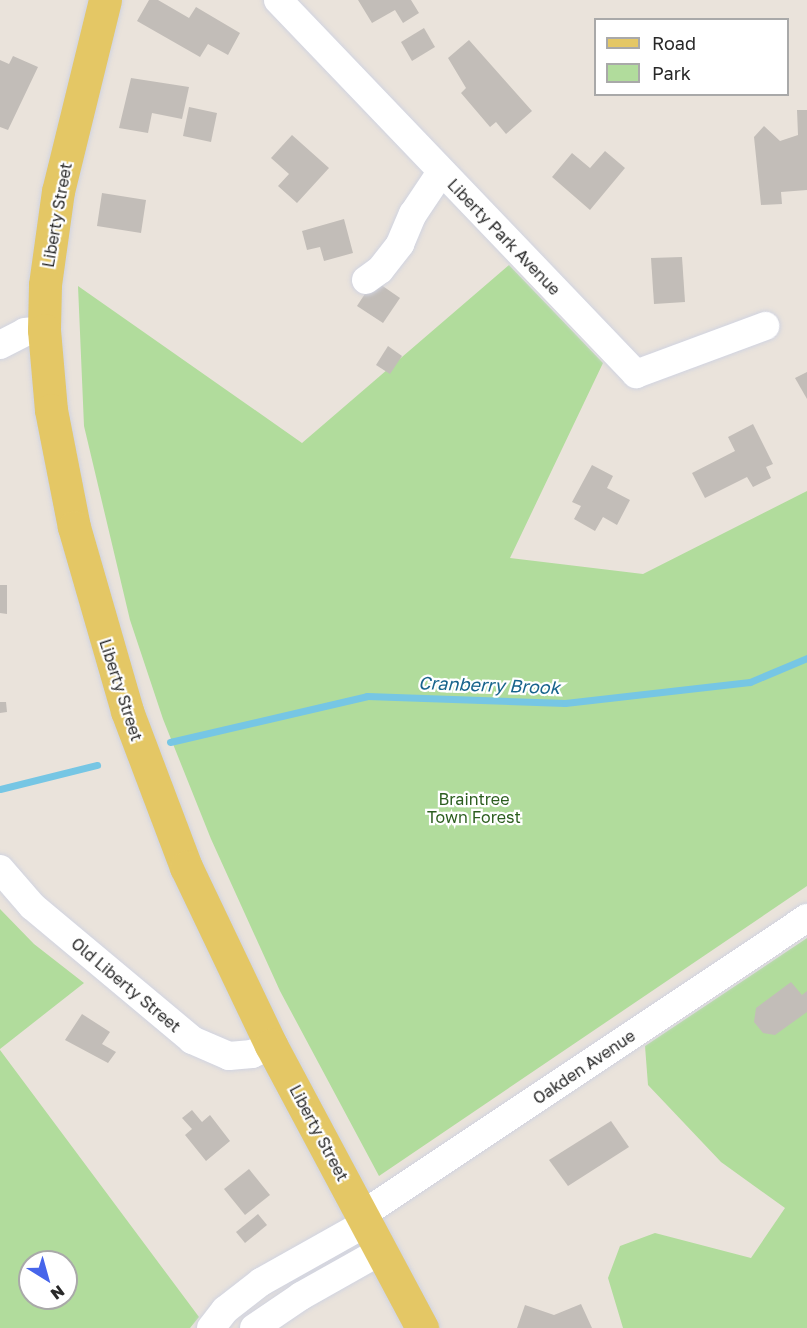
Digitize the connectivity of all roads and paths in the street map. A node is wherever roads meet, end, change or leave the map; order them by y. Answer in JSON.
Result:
{"nodes":[{"id":1,"x":105,"y":0,"type":"edge"},
{"id":2,"x":278,"y":0,"type":"edge"},
{"id":3,"x":441,"y":172,"type":"junction"},
{"id":4,"x":366,"y":280,"type":"dead end"},
{"id":5,"x":765,"y":326,"type":"dead end"},
{"id":6,"x":44,"y":330,"type":"junction"},
{"id":7,"x":0,"y":345,"type":"edge"},
{"id":8,"x":0,"y":869,"type":"edge"},
{"id":9,"x":807,"y":918,"type":"edge"},
{"id":10,"x":271,"y":1045,"type":"junction"},
{"id":11,"x":364,"y":1219,"type":"junction"},
{"id":12,"x":381,"y":1251,"type":"junction"},
{"id":13,"x":286,"y":1268,"type":"junction"},
{"id":14,"x":301,"y":1296,"type":"junction"},
{"id":15,"x":211,"y":1328,"type":"edge"},
{"id":16,"x":254,"y":1328,"type":"edge"},
{"id":17,"x":422,"y":1328,"type":"edge"}],
"edges":[{"from":1,"to":6,"type":"main road","name":"Liberty Street"},
{"from":2,"to":3,"type":"street","name":"Liberty Park Avenue"},
{"from":3,"to":4,"type":"street"},
{"from":3,"to":5,"type":"street","name":"Liberty Park Avenue"},
{"from":6,"to":7,"type":"street"},
{"from":6,"to":10,"type":"main road","name":"Liberty Street"},
{"from":8,"to":10,"type":"street","name":"Old Liberty Street"},
{"from":9,"to":11,"type":"street","name":"Oakden Avenue"},
{"from":10,"to":11,"type":"main road","name":"Liberty Street"},
{"from":11,"to":12,"type":"main road","name":"Liberty Street"},
{"from":11,"to":13,"type":"street","name":"Oakden Avenue"},
{"from":12,"to":14,"type":"street"},
{"from":12,"to":17,"type":"main road","name":"Liberty Street"},
{"from":13,"to":14,"type":"street"},
{"from":13,"to":15,"type":"street","name":"Oakden Avenue"},
{"from":14,"to":16,"type":"street"}]}
